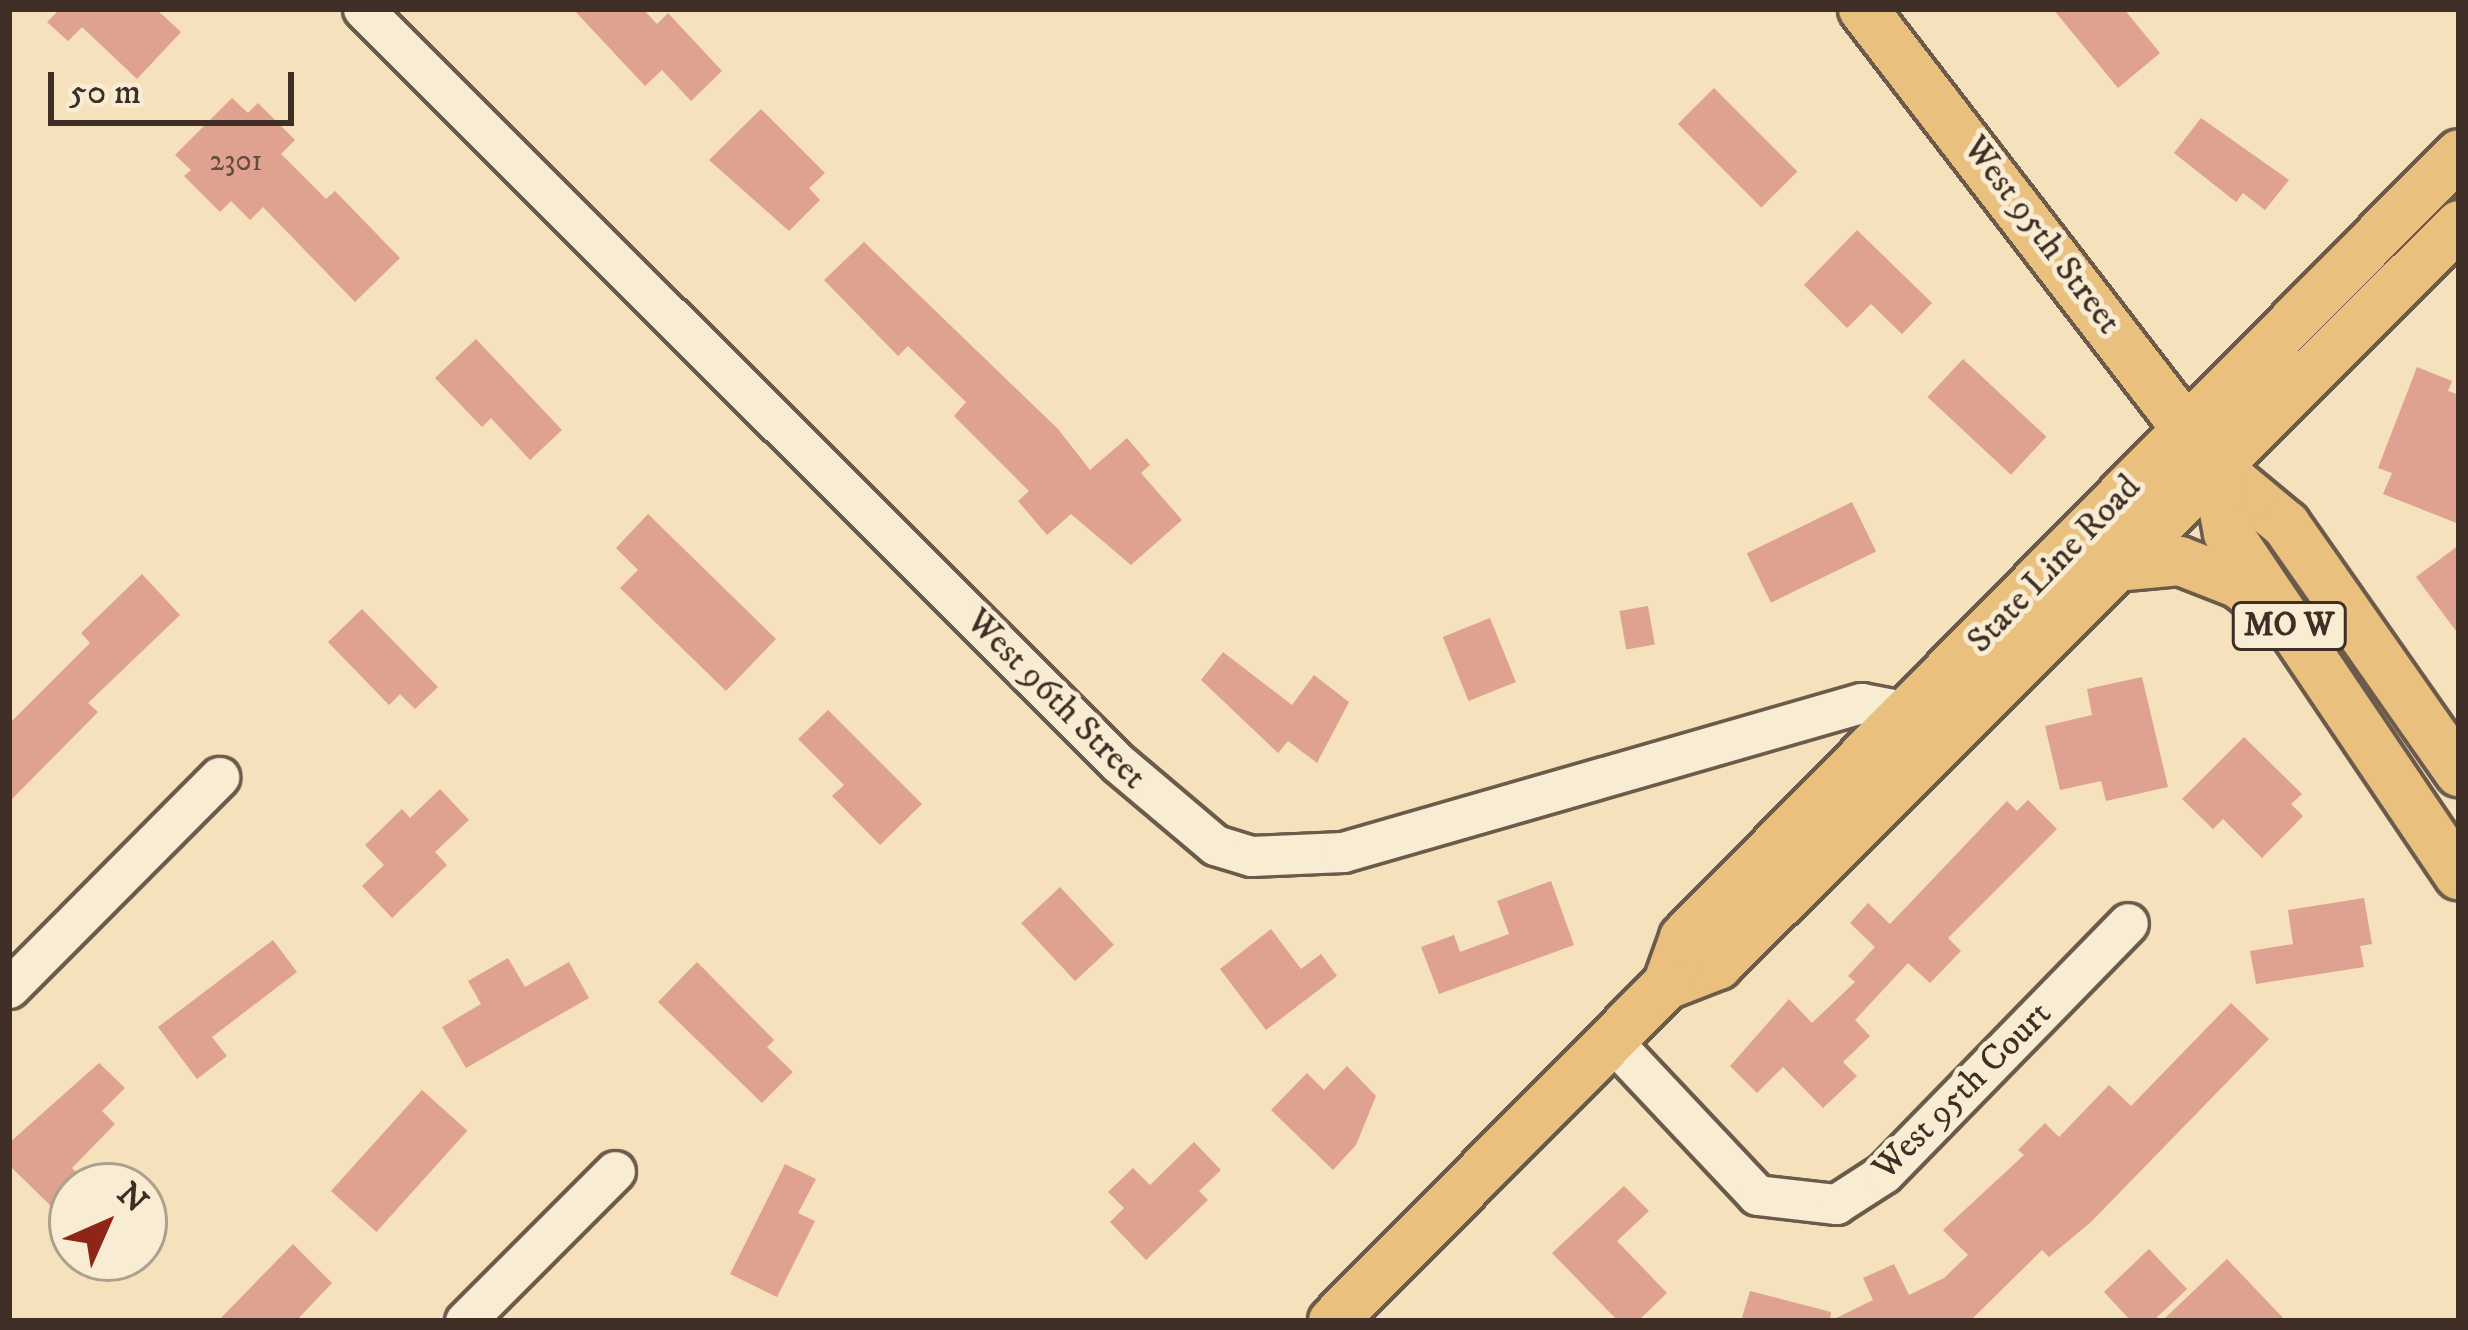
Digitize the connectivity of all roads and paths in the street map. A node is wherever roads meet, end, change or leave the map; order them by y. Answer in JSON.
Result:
{"nodes":[{"id":1,"x":363,"y":9,"type":"edge"},
{"id":2,"x":1862,"y":9,"type":"edge"},
{"id":3,"x":2459,"y":154,"type":"edge"},
{"id":4,"x":2459,"y":225,"type":"edge"},
{"id":5,"x":2201,"y":447,"type":"junction"},
{"id":6,"x":2115,"y":567,"type":"junction"},
{"id":7,"x":2286,"y":621,"type":"junction"},
{"id":8,"x":1924,"y":728,"type":"junction"},
{"id":9,"x":2459,"y":772,"type":"edge"},
{"id":10,"x":219,"y":777,"type":"dead end"},
{"id":11,"x":2459,"y":874,"type":"edge"},
{"id":12,"x":2128,"y":923,"type":"dead end"},
{"id":13,"x":9,"y":988,"type":"edge"},
{"id":14,"x":1604,"y":1050,"type":"junction"},
{"id":15,"x":615,"y":1171,"type":"dead end"},
{"id":16,"x":465,"y":1321,"type":"edge"},
{"id":17,"x":1333,"y":1321,"type":"edge"}],
"edges":[{"from":1,"to":8,"type":"street","name":"West 96th Street"},
{"from":2,"to":5,"type":"main road","name":"West 95th Street"},
{"from":3,"to":5,"type":"main road","name":"State Line Road"},
{"from":4,"to":5,"type":"main road","name":"State Line Road"},
{"from":5,"to":6,"type":"main road","name":"State Line Road"},
{"from":5,"to":7,"type":"main road","number":"MO W"},
{"from":5,"to":8,"type":"main road","name":"State Line Road"},
{"from":5,"to":9,"type":"main road","number":"MO W"},
{"from":6,"to":7,"type":"main road"},
{"from":6,"to":8,"type":"main road","name":"State Line Road"},
{"from":7,"to":11,"type":"main road","number":"MO W"},
{"from":8,"to":14,"type":"main road","name":"State Line Road"},
{"from":10,"to":13,"type":"street"},
{"from":12,"to":14,"type":"street","name":"West 95th Court"},
{"from":14,"to":17,"type":"main road","name":"State Line Road"},
{"from":15,"to":16,"type":"street"}]}
